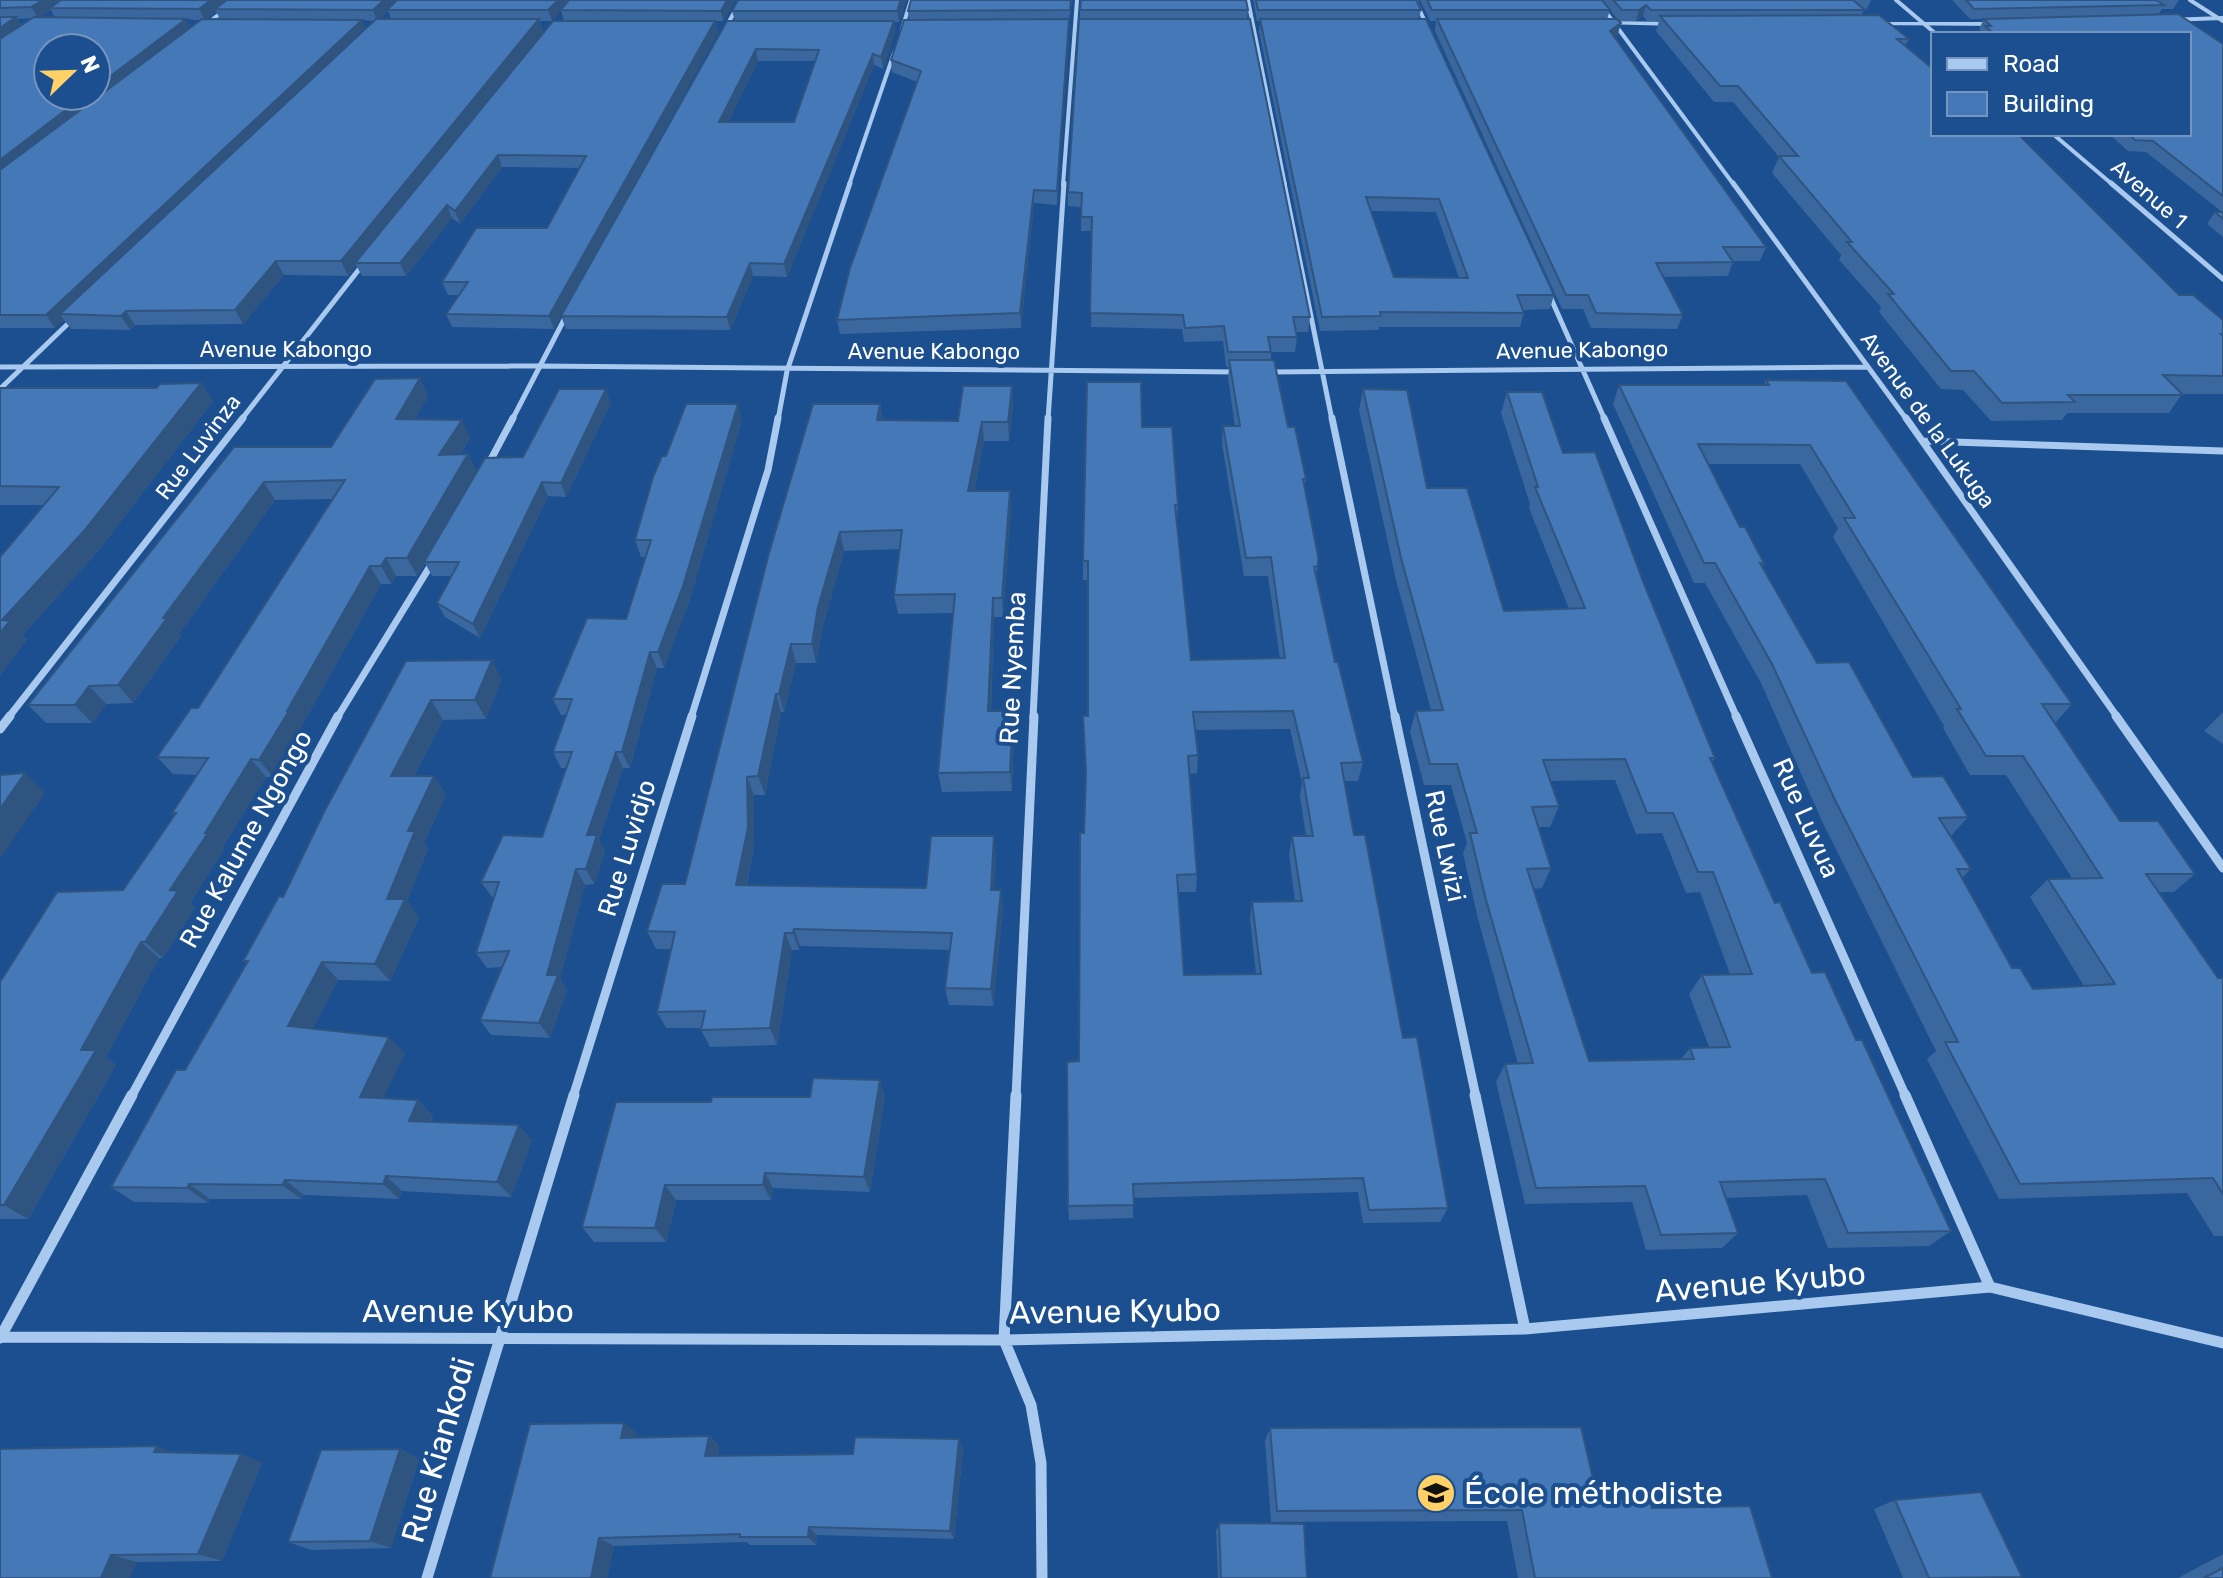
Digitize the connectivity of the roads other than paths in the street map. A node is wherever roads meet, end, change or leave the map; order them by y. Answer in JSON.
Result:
{"nodes":[{"id":1,"x":238,"y":0,"type":"edge"},
{"id":2,"x":741,"y":0,"type":"edge"},
{"id":3,"x":911,"y":0,"type":"edge"},
{"id":4,"x":1077,"y":0,"type":"edge"},
{"id":5,"x":1248,"y":0,"type":"edge"},
{"id":6,"x":1415,"y":0,"type":"edge"},
{"id":7,"x":1597,"y":0,"type":"edge"},
{"id":8,"x":1896,"y":0,"type":"edge"},
{"id":9,"x":2190,"y":0,"type":"edge"},
{"id":10,"x":2221,"y":19,"type":"edge"},
{"id":11,"x":2156,"y":20,"type":"edge"},
{"id":12,"x":1613,"y":23,"type":"junction"},
{"id":13,"x":1598,"y":24,"type":"edge"},
{"id":14,"x":1677,"y":24,"type":"edge"},
{"id":15,"x":1865,"y":24,"type":"edge"},
{"id":16,"x":1925,"y":24,"type":"junction"},
{"id":17,"x":2002,"y":24,"type":"edge"},
{"id":18,"x":190,"y":25,"type":"edge"},
{"id":19,"x":205,"y":25,"type":"junction"},
{"id":20,"x":221,"y":25,"type":"edge"},
{"id":21,"x":1238,"y":25,"type":"edge"},
{"id":22,"x":1253,"y":25,"type":"junction"},
{"id":23,"x":1269,"y":25,"type":"edge"},
{"id":24,"x":711,"y":26,"type":"edge"},
{"id":25,"x":727,"y":26,"type":"junction"},
{"id":26,"x":741,"y":26,"type":"edge"},
{"id":27,"x":888,"y":26,"type":"edge"},
{"id":28,"x":903,"y":26,"type":"junction"},
{"id":29,"x":919,"y":26,"type":"edge"},
{"id":30,"x":1060,"y":26,"type":"edge"},
{"id":31,"x":1076,"y":26,"type":"junction"},
{"id":32,"x":1090,"y":26,"type":"edge"},
{"id":33,"x":1411,"y":26,"type":"edge"},
{"id":34,"x":1427,"y":26,"type":"junction"},
{"id":35,"x":1442,"y":26,"type":"edge"},
{"id":36,"x":1934,"y":32,"type":"edge"},
{"id":37,"x":719,"y":40,"type":"edge"},
{"id":38,"x":1433,"y":40,"type":"edge"},
{"id":39,"x":2055,"y":136,"type":"edge"},
{"id":40,"x":369,"y":257,"type":"edge"},
{"id":41,"x":2223,"y":279,"type":"edge"},
{"id":42,"x":1543,"y":281,"type":"edge"},
{"id":43,"x":568,"y":312,"type":"edge"},
{"id":44,"x":79,"y":313,"type":"edge"},
{"id":45,"x":538,"y":366,"type":"junction"},
{"id":46,"x":0,"y":367,"type":"edge"},
{"id":47,"x":280,"y":367,"type":"junction"},
{"id":48,"x":1582,"y":367,"type":"junction"},
{"id":49,"x":1868,"y":367,"type":"junction"},
{"id":50,"x":22,"y":368,"type":"junction"},
{"id":51,"x":1050,"y":369,"type":"junction"},
{"id":52,"x":787,"y":371,"type":"junction"},
{"id":53,"x":1247,"y":372,"type":"edge"},
{"id":54,"x":1262,"y":372,"type":"edge"},
{"id":55,"x":1322,"y":373,"type":"junction"},
{"id":56,"x":0,"y":389,"type":"edge"},
{"id":57,"x":1923,"y":441,"type":"junction"},
{"id":58,"x":2223,"y":451,"type":"edge"},
{"id":59,"x":484,"y":473,"type":"edge"},
{"id":60,"x":438,"y":554,"type":"edge"},
{"id":61,"x":0,"y":729,"type":"edge"},
{"id":62,"x":2223,"y":868,"type":"edge"},
{"id":63,"x":1990,"y":1287,"type":"junction"},
{"id":64,"x":1525,"y":1329,"type":"junction"},
{"id":65,"x":0,"y":1337,"type":"edge"},
{"id":66,"x":499,"y":1337,"type":"junction"},
{"id":67,"x":1004,"y":1340,"type":"junction"},
{"id":68,"x":2223,"y":1343,"type":"edge"},
{"id":69,"x":427,"y":1578,"type":"edge"},
{"id":70,"x":1042,"y":1578,"type":"edge"}],
"edges":[{"from":1,"to":19,"type":"street"},
{"from":2,"to":25,"type":"street"},
{"from":3,"to":28,"type":"street","name":"Rue Luvidjo"},
{"from":4,"to":31,"type":"street","name":"Rue Nyemba"},
{"from":5,"to":22,"type":"street","name":"Rue Lwizi"},
{"from":6,"to":34,"type":"street"},
{"from":7,"to":12,"type":"street","name":"Avenue de la Lukuga"},
{"from":8,"to":16,"type":"street"},
{"from":9,"to":10,"type":"street"},
{"from":10,"to":11,"type":"street"},
{"from":12,"to":13,"type":"street"},
{"from":12,"to":14,"type":"street"},
{"from":12,"to":49,"type":"street","name":"Avenue de la Lukuga"},
{"from":15,"to":16,"type":"street"},
{"from":16,"to":17,"type":"street"},
{"from":16,"to":36,"type":"street"},
{"from":18,"to":19,"type":"street"},
{"from":19,"to":20,"type":"street"},
{"from":21,"to":22,"type":"street"},
{"from":22,"to":23,"type":"street"},
{"from":22,"to":55,"type":"street","name":"Rue Lwizi"},
{"from":24,"to":25,"type":"street"},
{"from":25,"to":26,"type":"street"},
{"from":25,"to":37,"type":"street"},
{"from":27,"to":28,"type":"street"},
{"from":28,"to":29,"type":"street"},
{"from":28,"to":52,"type":"street","name":"Rue Luvidjo"},
{"from":30,"to":31,"type":"street"},
{"from":31,"to":32,"type":"street"},
{"from":31,"to":51,"type":"street","name":"Rue Nyemba"},
{"from":33,"to":34,"type":"street"},
{"from":34,"to":35,"type":"street"},
{"from":34,"to":38,"type":"street"},
{"from":39,"to":41,"type":"street","name":"Avenue 1"},
{"from":40,"to":47,"type":"street","name":"Rue Luvinza"},
{"from":42,"to":48,"type":"street","name":"Rue Luvua"},
{"from":43,"to":45,"type":"street"},
{"from":44,"to":50,"type":"street"},
{"from":45,"to":47,"type":"street","name":"Avenue Kabongo"},
{"from":45,"to":52,"type":"street","name":"Avenue Kabongo"},
{"from":45,"to":59,"type":"street"},
{"from":46,"to":50,"type":"street","name":"Avenue Kabongo"},
{"from":47,"to":50,"type":"street","name":"Avenue Kabongo"},
{"from":47,"to":61,"type":"street","name":"Rue Luvinza"},
{"from":48,"to":49,"type":"street","name":"Avenue Kabongo"},
{"from":48,"to":55,"type":"street","name":"Avenue Kabongo"},
{"from":48,"to":63,"type":"street","name":"Rue Luvua"},
{"from":49,"to":57,"type":"street","name":"Avenue de la Lukuga"},
{"from":50,"to":56,"type":"street"},
{"from":51,"to":52,"type":"street","name":"Avenue Kabongo"},
{"from":51,"to":53,"type":"street","name":"Avenue Kabongo"},
{"from":51,"to":67,"type":"street","name":"Rue Nyemba"},
{"from":52,"to":66,"type":"street","name":"Rue Luvidjo"},
{"from":54,"to":55,"type":"street","name":"Avenue Kabongo"},
{"from":55,"to":64,"type":"street","name":"Rue Lwizi"},
{"from":57,"to":58,"type":"street"},
{"from":57,"to":62,"type":"street","name":"Avenue de la Lukuga"},
{"from":60,"to":65,"type":"street","name":"Rue Kalume Ngongo"},
{"from":63,"to":64,"type":"street","name":"Avenue Kyubo"},
{"from":63,"to":68,"type":"street","name":"Avenue Kyubo"},
{"from":64,"to":67,"type":"street","name":"Avenue Kyubo"},
{"from":65,"to":66,"type":"street","name":"Avenue Kyubo"},
{"from":66,"to":67,"type":"street","name":"Avenue Kyubo"},
{"from":66,"to":69,"type":"street","name":"Rue Kiankodi"},
{"from":67,"to":70,"type":"street"}]}
